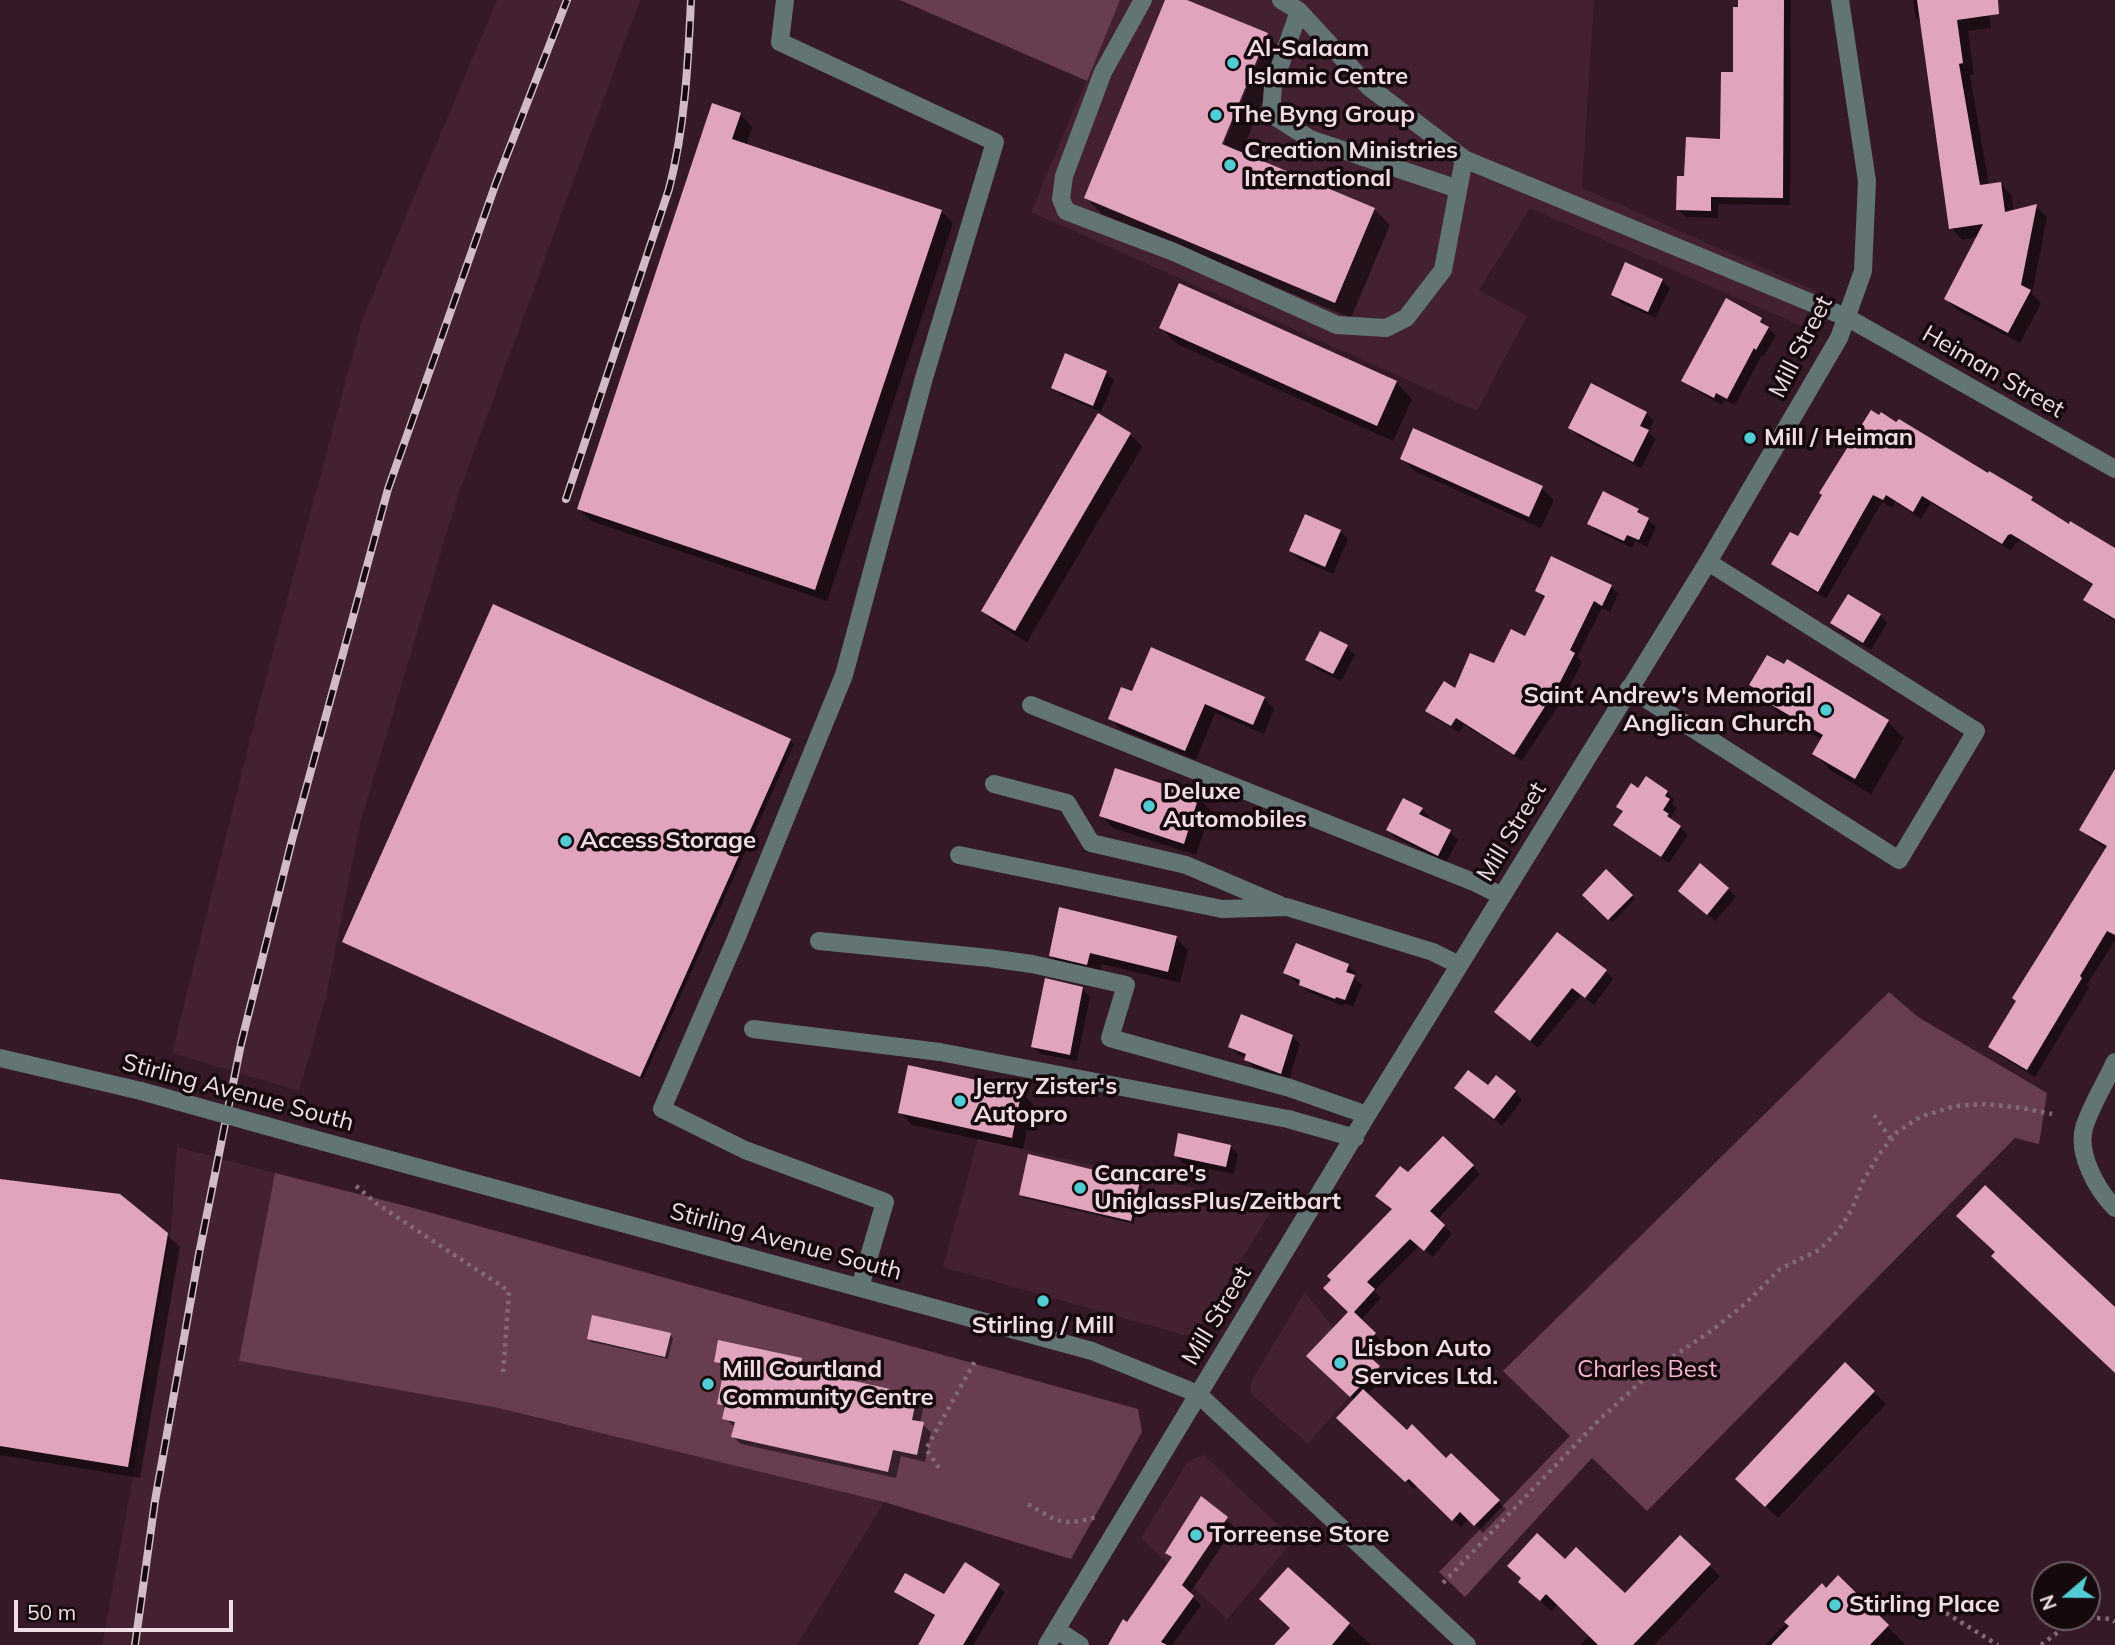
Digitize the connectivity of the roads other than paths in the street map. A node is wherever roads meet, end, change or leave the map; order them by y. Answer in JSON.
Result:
{"nodes":[{"id":1,"x":785,"y":0,"type":"edge"},
{"id":2,"x":1143,"y":0,"type":"edge"},
{"id":3,"x":1282,"y":0,"type":"edge"},
{"id":4,"x":1840,"y":0,"type":"edge"},
{"id":5,"x":1299,"y":11,"type":"junction"},
{"id":6,"x":1464,"y":159,"type":"junction"},
{"id":7,"x":1458,"y":189,"type":"junction"},
{"id":8,"x":1847,"y":318,"type":"junction"},
{"id":9,"x":2115,"y":469,"type":"edge"},
{"id":10,"x":1708,"y":562,"type":"junction"},
{"id":11,"x":1629,"y":688,"type":"junction"},
{"id":12,"x":1031,"y":705,"type":"dead end"},
{"id":13,"x":995,"y":784,"type":"dead end"},
{"id":14,"x":959,"y":855,"type":"dead end"},
{"id":15,"x":1502,"y":896,"type":"junction"},
{"id":16,"x":1287,"y":907,"type":"junction"},
{"id":17,"x":819,"y":941,"type":"dead end"},
{"id":18,"x":1459,"y":965,"type":"junction"},
{"id":19,"x":753,"y":1029,"type":"dead end"},
{"id":20,"x":0,"y":1058,"type":"edge"},
{"id":21,"x":2115,"y":1062,"type":"edge"},
{"id":22,"x":1367,"y":1115,"type":"junction"},
{"id":23,"x":1355,"y":1138,"type":"junction"},
{"id":24,"x":2115,"y":1208,"type":"edge"},
{"id":25,"x":860,"y":1287,"type":"junction"},
{"id":26,"x":1198,"y":1394,"type":"junction"},
{"id":27,"x":1052,"y":1637,"type":"edge"},
{"id":28,"x":1080,"y":1645,"type":"edge"},
{"id":29,"x":1466,"y":1645,"type":"edge"}],
"edges":[{"from":1,"to":25,"type":"street"},
{"from":2,"to":7,"type":"street"},
{"from":3,"to":5,"type":"street","name":"Heiman Street"},
{"from":4,"to":8,"type":"street","name":"Mill Street"},
{"from":5,"to":6,"type":"street","name":"Heiman Street"},
{"from":5,"to":7,"type":"street"},
{"from":6,"to":7,"type":"street"},
{"from":6,"to":8,"type":"street","name":"Heiman Street"},
{"from":8,"to":9,"type":"street","name":"Heiman Street"},
{"from":8,"to":10,"type":"street","name":"Mill Street"},
{"from":10,"to":11,"type":"street","name":"Mill Street"},
{"from":10,"to":11,"type":"street"},
{"from":11,"to":15,"type":"street","name":"Mill Street"},
{"from":12,"to":15,"type":"street"},
{"from":13,"to":16,"type":"street"},
{"from":14,"to":16,"type":"street"},
{"from":15,"to":18,"type":"street","name":"Mill Street"},
{"from":16,"to":18,"type":"street"},
{"from":17,"to":22,"type":"street"},
{"from":18,"to":22,"type":"street","name":"Mill Street"},
{"from":19,"to":23,"type":"street"},
{"from":20,"to":25,"type":"street","name":"Stirling Avenue South","bridge":true},
{"from":21,"to":24,"type":"street"},
{"from":22,"to":23,"type":"street","name":"Mill Street"},
{"from":23,"to":26,"type":"street","name":"Mill Street"},
{"from":25,"to":26,"type":"street","name":"Stirling Avenue South"},
{"from":26,"to":27,"type":"street","name":"Mill Street"},
{"from":26,"to":29,"type":"street","name":"Stirling Avenue South"},
{"from":27,"to":28,"type":"street"}]}
